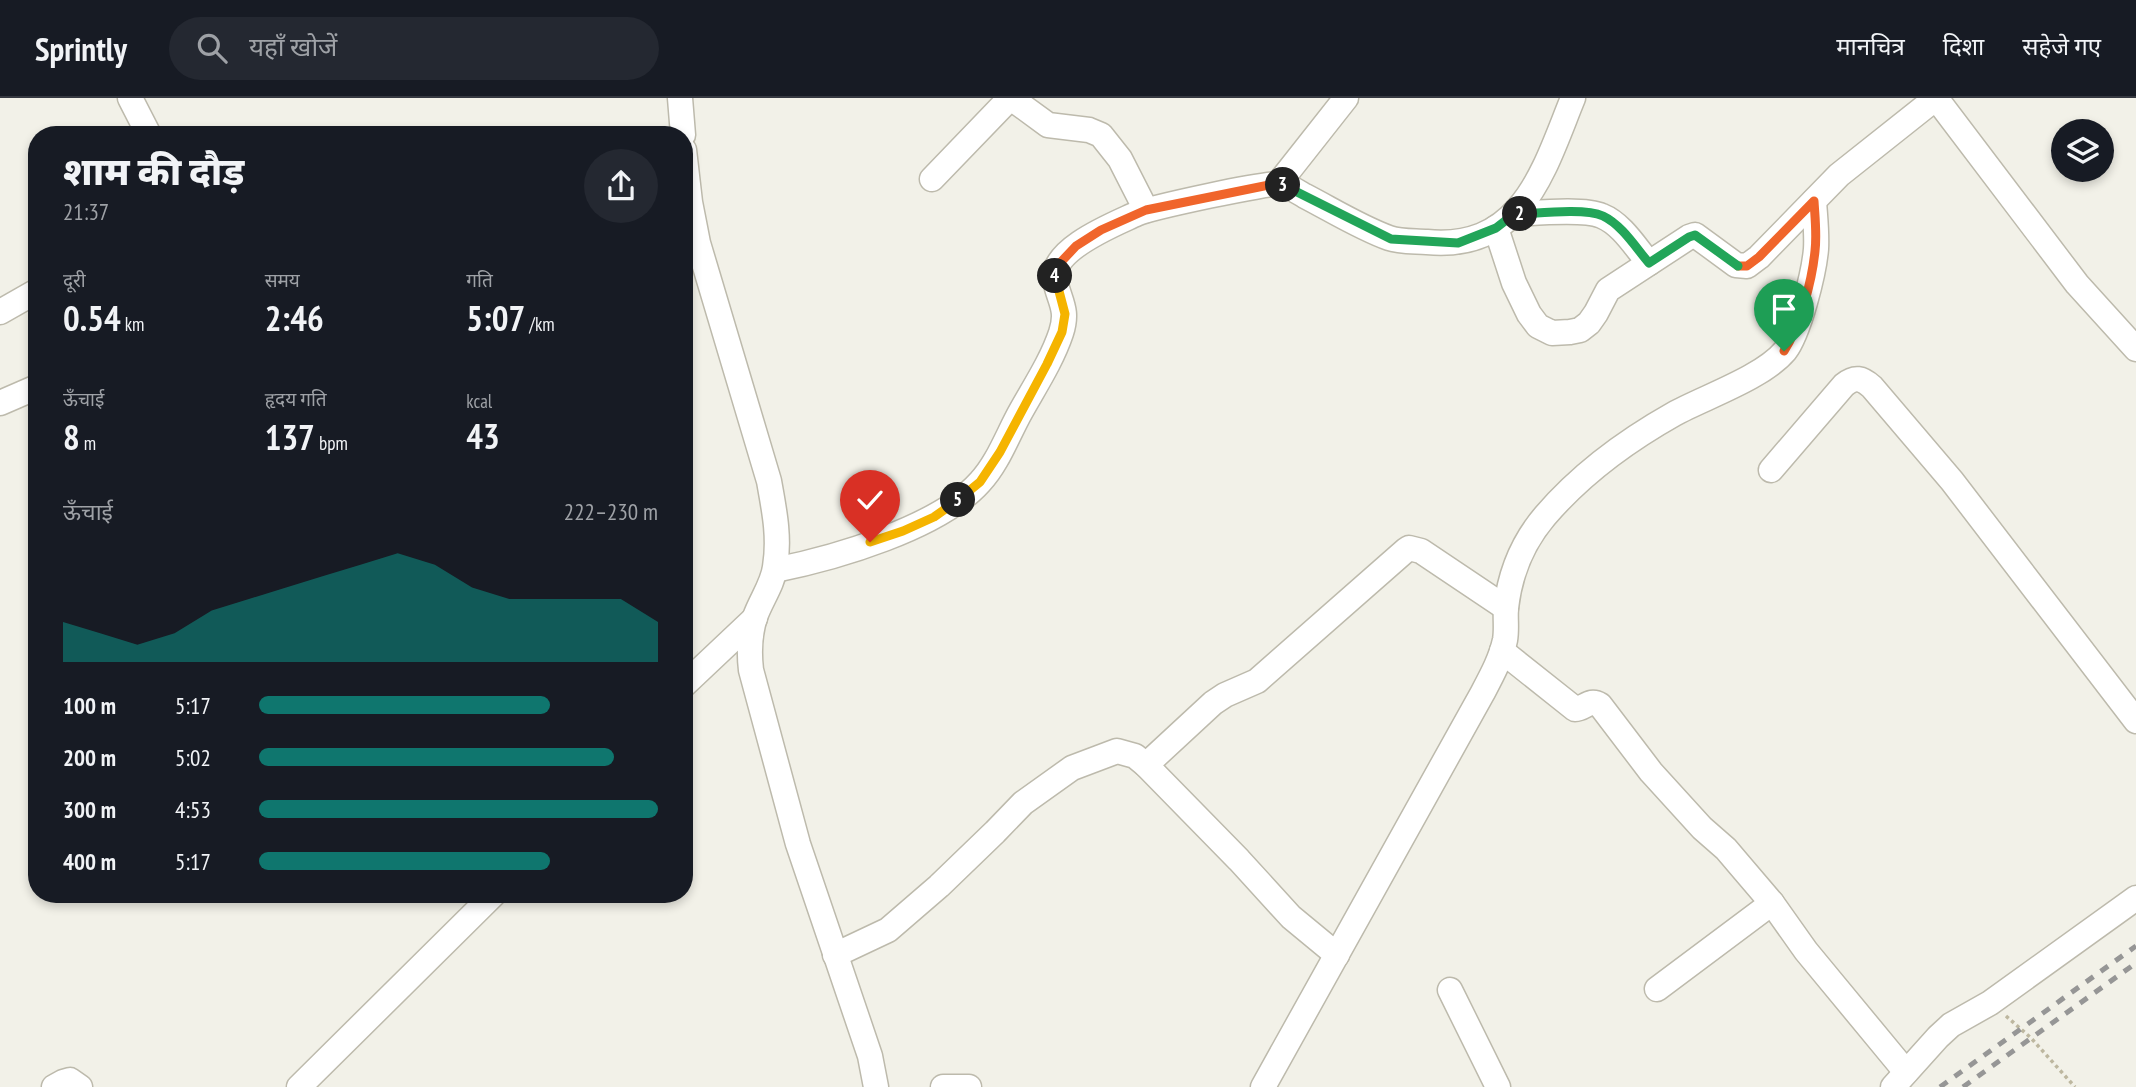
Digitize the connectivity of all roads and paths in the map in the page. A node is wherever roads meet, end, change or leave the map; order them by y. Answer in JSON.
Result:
{"nodes":[{"id":1,"x":130,"y":98,"type":"edge"},
{"id":2,"x":680,"y":98,"type":"edge"},
{"id":3,"x":1011,"y":98,"type":"edge"},
{"id":4,"x":1346,"y":98,"type":"edge"},
{"id":5,"x":1573,"y":98,"type":"edge"},
{"id":6,"x":1936,"y":98,"type":"edge"},
{"id":7,"x":144,"y":126,"type":"edge"},
{"id":8,"x":682,"y":126,"type":"edge"},
{"id":9,"x":932,"y":179,"type":"dead end"},
{"id":10,"x":1279,"y":183,"type":"junction"},
{"id":11,"x":1814,"y":201,"type":"junction"},
{"id":12,"x":1146,"y":210,"type":"junction"},
{"id":13,"x":693,"y":217,"type":"edge"},
{"id":14,"x":1505,"y":221,"type":"junction"},
{"id":15,"x":1649,"y":263,"type":"junction"},
{"id":16,"x":28,"y":296,"type":"edge"},
{"id":17,"x":0,"y":312,"type":"edge"},
{"id":18,"x":2136,"y":349,"type":"edge"},
{"id":19,"x":28,"y":391,"type":"edge"},
{"id":20,"x":0,"y":402,"type":"edge"},
{"id":21,"x":1771,"y":470,"type":"dead end"},
{"id":22,"x":775,"y":569,"type":"junction"},
{"id":23,"x":1506,"y":608,"type":"junction"},
{"id":24,"x":755,"y":618,"type":"junction"},
{"id":25,"x":1502,"y":651,"type":"junction"},
{"id":26,"x":693,"y":677,"type":"edge"},
{"id":27,"x":2136,"y":721,"type":"edge"},
{"id":28,"x":1146,"y":765,"type":"junction"},
{"id":29,"x":2136,"y":898,"type":"edge"},
{"id":30,"x":485,"y":903,"type":"edge"},
{"id":31,"x":1772,"y":903,"type":"junction"},
{"id":32,"x":835,"y":955,"type":"junction"},
{"id":33,"x":1338,"y":955,"type":"junction"},
{"id":34,"x":1657,"y":989,"type":"dead end"},
{"id":35,"x":1450,"y":990,"type":"dead end"},
{"id":36,"x":1990,"y":1003,"type":"junction"},
{"id":37,"x":1900,"y":1079,"type":"edge"},
{"id":38,"x":54,"y":1087,"type":"edge"},
{"id":39,"x":80,"y":1087,"type":"edge"},
{"id":40,"x":299,"y":1087,"type":"edge"},
{"id":41,"x":876,"y":1087,"type":"edge"},
{"id":42,"x":943,"y":1087,"type":"edge"},
{"id":43,"x":969,"y":1087,"type":"edge"},
{"id":44,"x":1263,"y":1087,"type":"edge"},
{"id":45,"x":1498,"y":1087,"type":"edge"},
{"id":46,"x":2075,"y":1087,"type":"edge"}],
"edges":[{"from":1,"to":7,"type":"street"},
{"from":2,"to":8,"type":"street"},
{"from":3,"to":9,"type":"street"},
{"from":3,"to":12,"type":"street"},
{"from":4,"to":10,"type":"street"},
{"from":5,"to":14,"type":"street"},
{"from":6,"to":11,"type":"street"},
{"from":6,"to":18,"type":"street"},
{"from":10,"to":12,"type":"street"},
{"from":10,"to":14,"type":"street"},
{"from":11,"to":15,"type":"street"},
{"from":11,"to":23,"type":"street"},
{"from":12,"to":22,"type":"street"},
{"from":13,"to":22,"type":"street"},
{"from":14,"to":15,"type":"street"},
{"from":14,"to":15,"type":"street"},
{"from":16,"to":17,"type":"street"},
{"from":19,"to":20,"type":"street"},
{"from":21,"to":27,"type":"street"},
{"from":22,"to":24,"type":"street"},
{"from":23,"to":25,"type":"street"},
{"from":23,"to":28,"type":"street"},
{"from":24,"to":26,"type":"street"},
{"from":24,"to":32,"type":"street"},
{"from":25,"to":31,"type":"street"},
{"from":25,"to":33,"type":"street"},
{"from":28,"to":32,"type":"street"},
{"from":28,"to":33,"type":"street"},
{"from":29,"to":36,"type":"street"},
{"from":30,"to":40,"type":"street"},
{"from":31,"to":34,"type":"street"},
{"from":31,"to":37,"type":"street"},
{"from":32,"to":41,"type":"street"},
{"from":33,"to":44,"type":"street"},
{"from":35,"to":45,"type":"street"},
{"from":36,"to":37,"type":"street"},
{"from":36,"to":46,"type":"path"},
{"from":38,"to":39,"type":"street"},
{"from":42,"to":43,"type":"street"}]}
